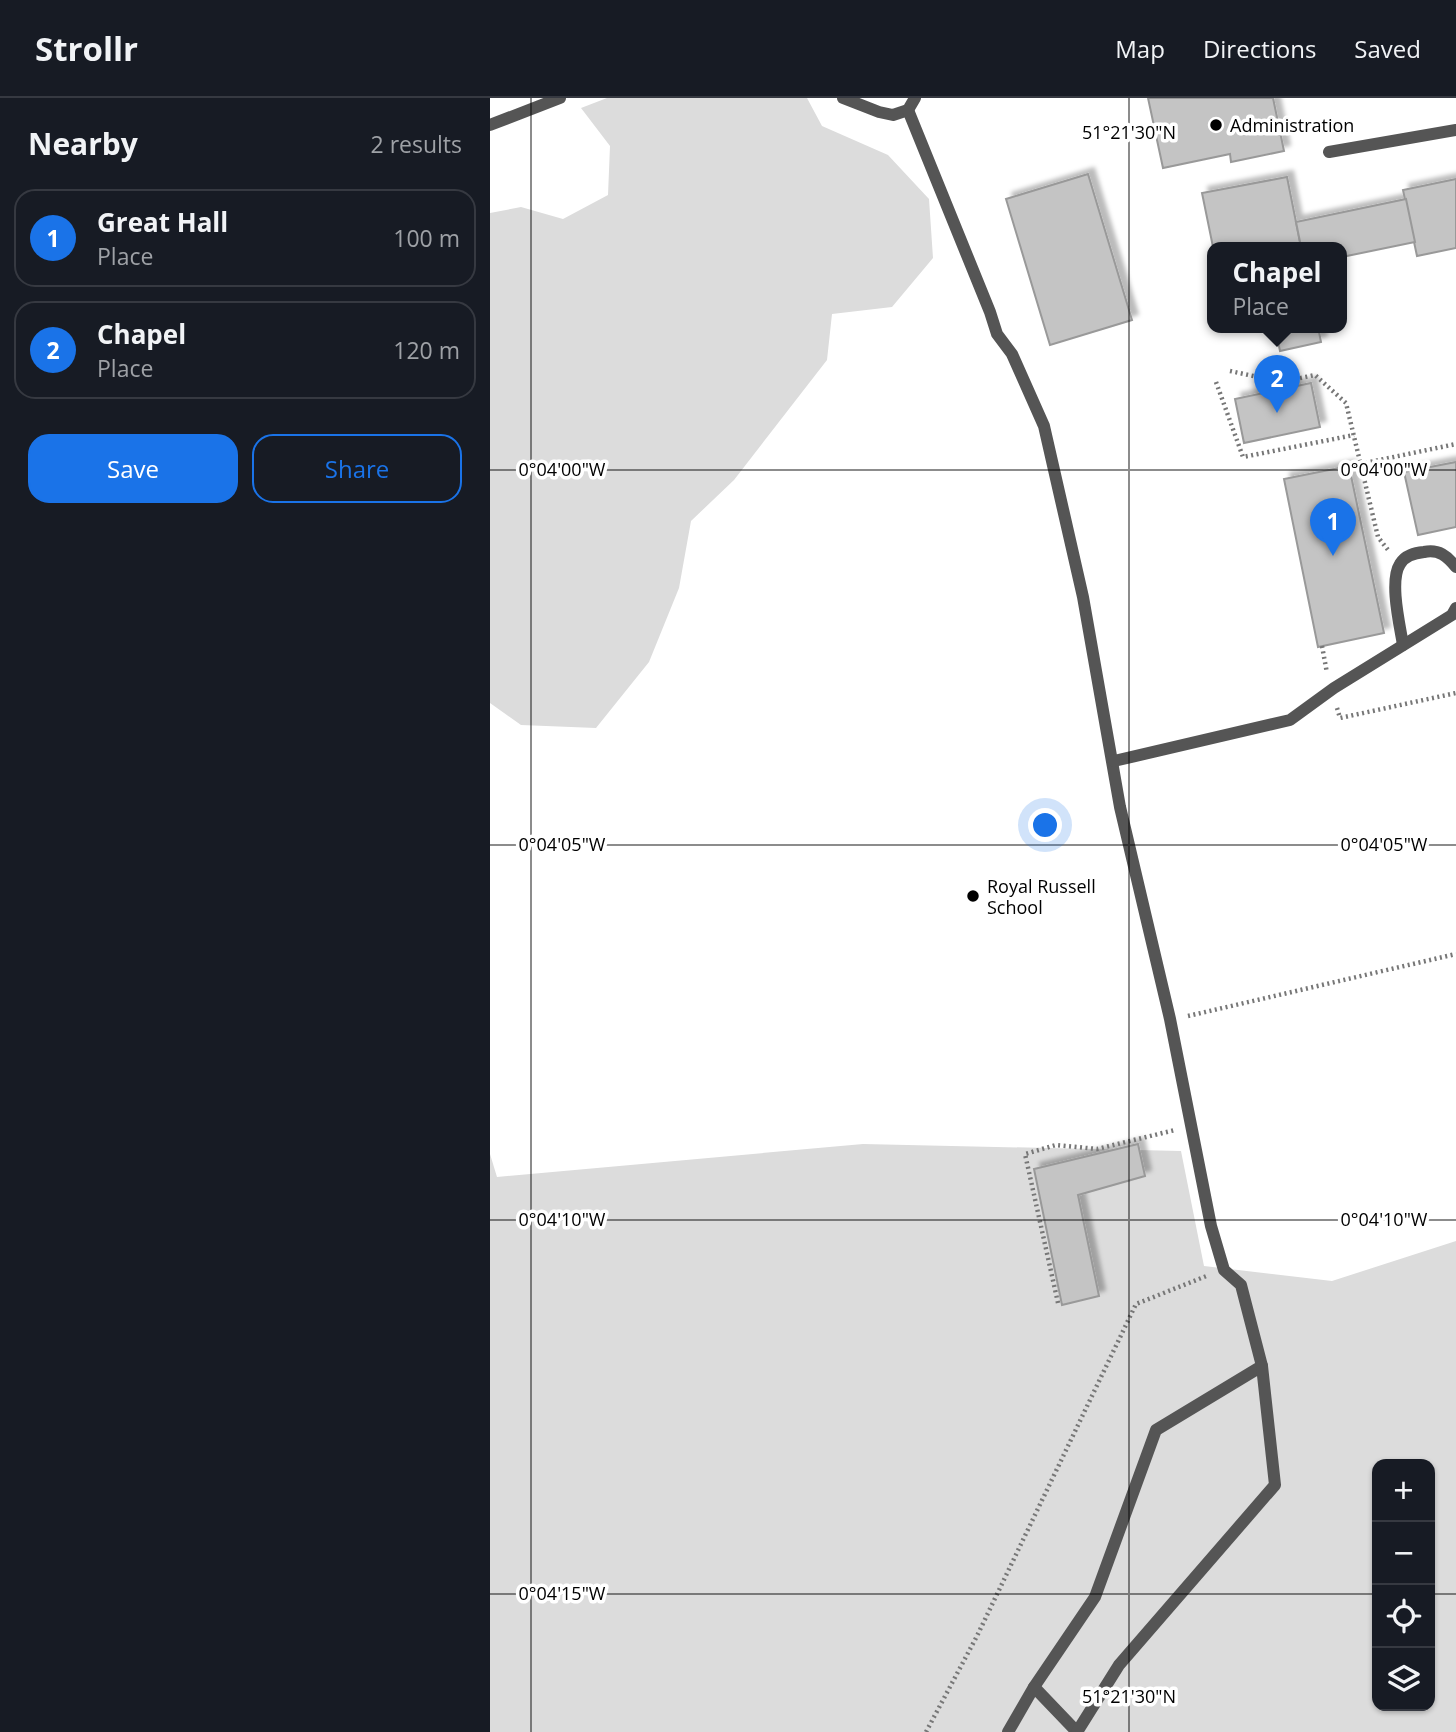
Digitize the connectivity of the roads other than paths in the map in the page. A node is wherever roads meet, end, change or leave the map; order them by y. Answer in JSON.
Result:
{"nodes":[{"id":1,"x":560,"y":98,"type":"edge"},
{"id":2,"x":843,"y":98,"type":"edge"},
{"id":3,"x":915,"y":98,"type":"edge"},
{"id":4,"x":908,"y":110,"type":"junction"},
{"id":5,"x":490,"y":125,"type":"edge"},
{"id":6,"x":1456,"y":130,"type":"edge"},
{"id":7,"x":1329,"y":152,"type":"dead end"},
{"id":8,"x":1456,"y":567,"type":"edge"},
{"id":9,"x":1456,"y":608,"type":"edge"},
{"id":10,"x":1403,"y":645,"type":"junction"},
{"id":11,"x":1114,"y":761,"type":"junction"},
{"id":12,"x":1262,"y":1366,"type":"junction"},
{"id":13,"x":1034,"y":1686,"type":"junction"},
{"id":14,"x":1008,"y":1732,"type":"edge"},
{"id":15,"x":1077,"y":1732,"type":"edge"}],
"edges":[{"from":1,"to":5,"type":"lane"},
{"from":2,"to":4,"type":"lane"},
{"from":3,"to":4,"type":"lane"},
{"from":4,"to":11,"type":"lane"},
{"from":6,"to":7,"type":"lane"},
{"from":8,"to":10,"type":"lane"},
{"from":9,"to":10,"type":"lane"},
{"from":10,"to":11,"type":"lane"},
{"from":11,"to":12,"type":"lane"},
{"from":12,"to":13,"type":"lane"},
{"from":12,"to":15,"type":"lane"},
{"from":13,"to":14,"type":"lane"},
{"from":13,"to":15,"type":"lane"}]}
